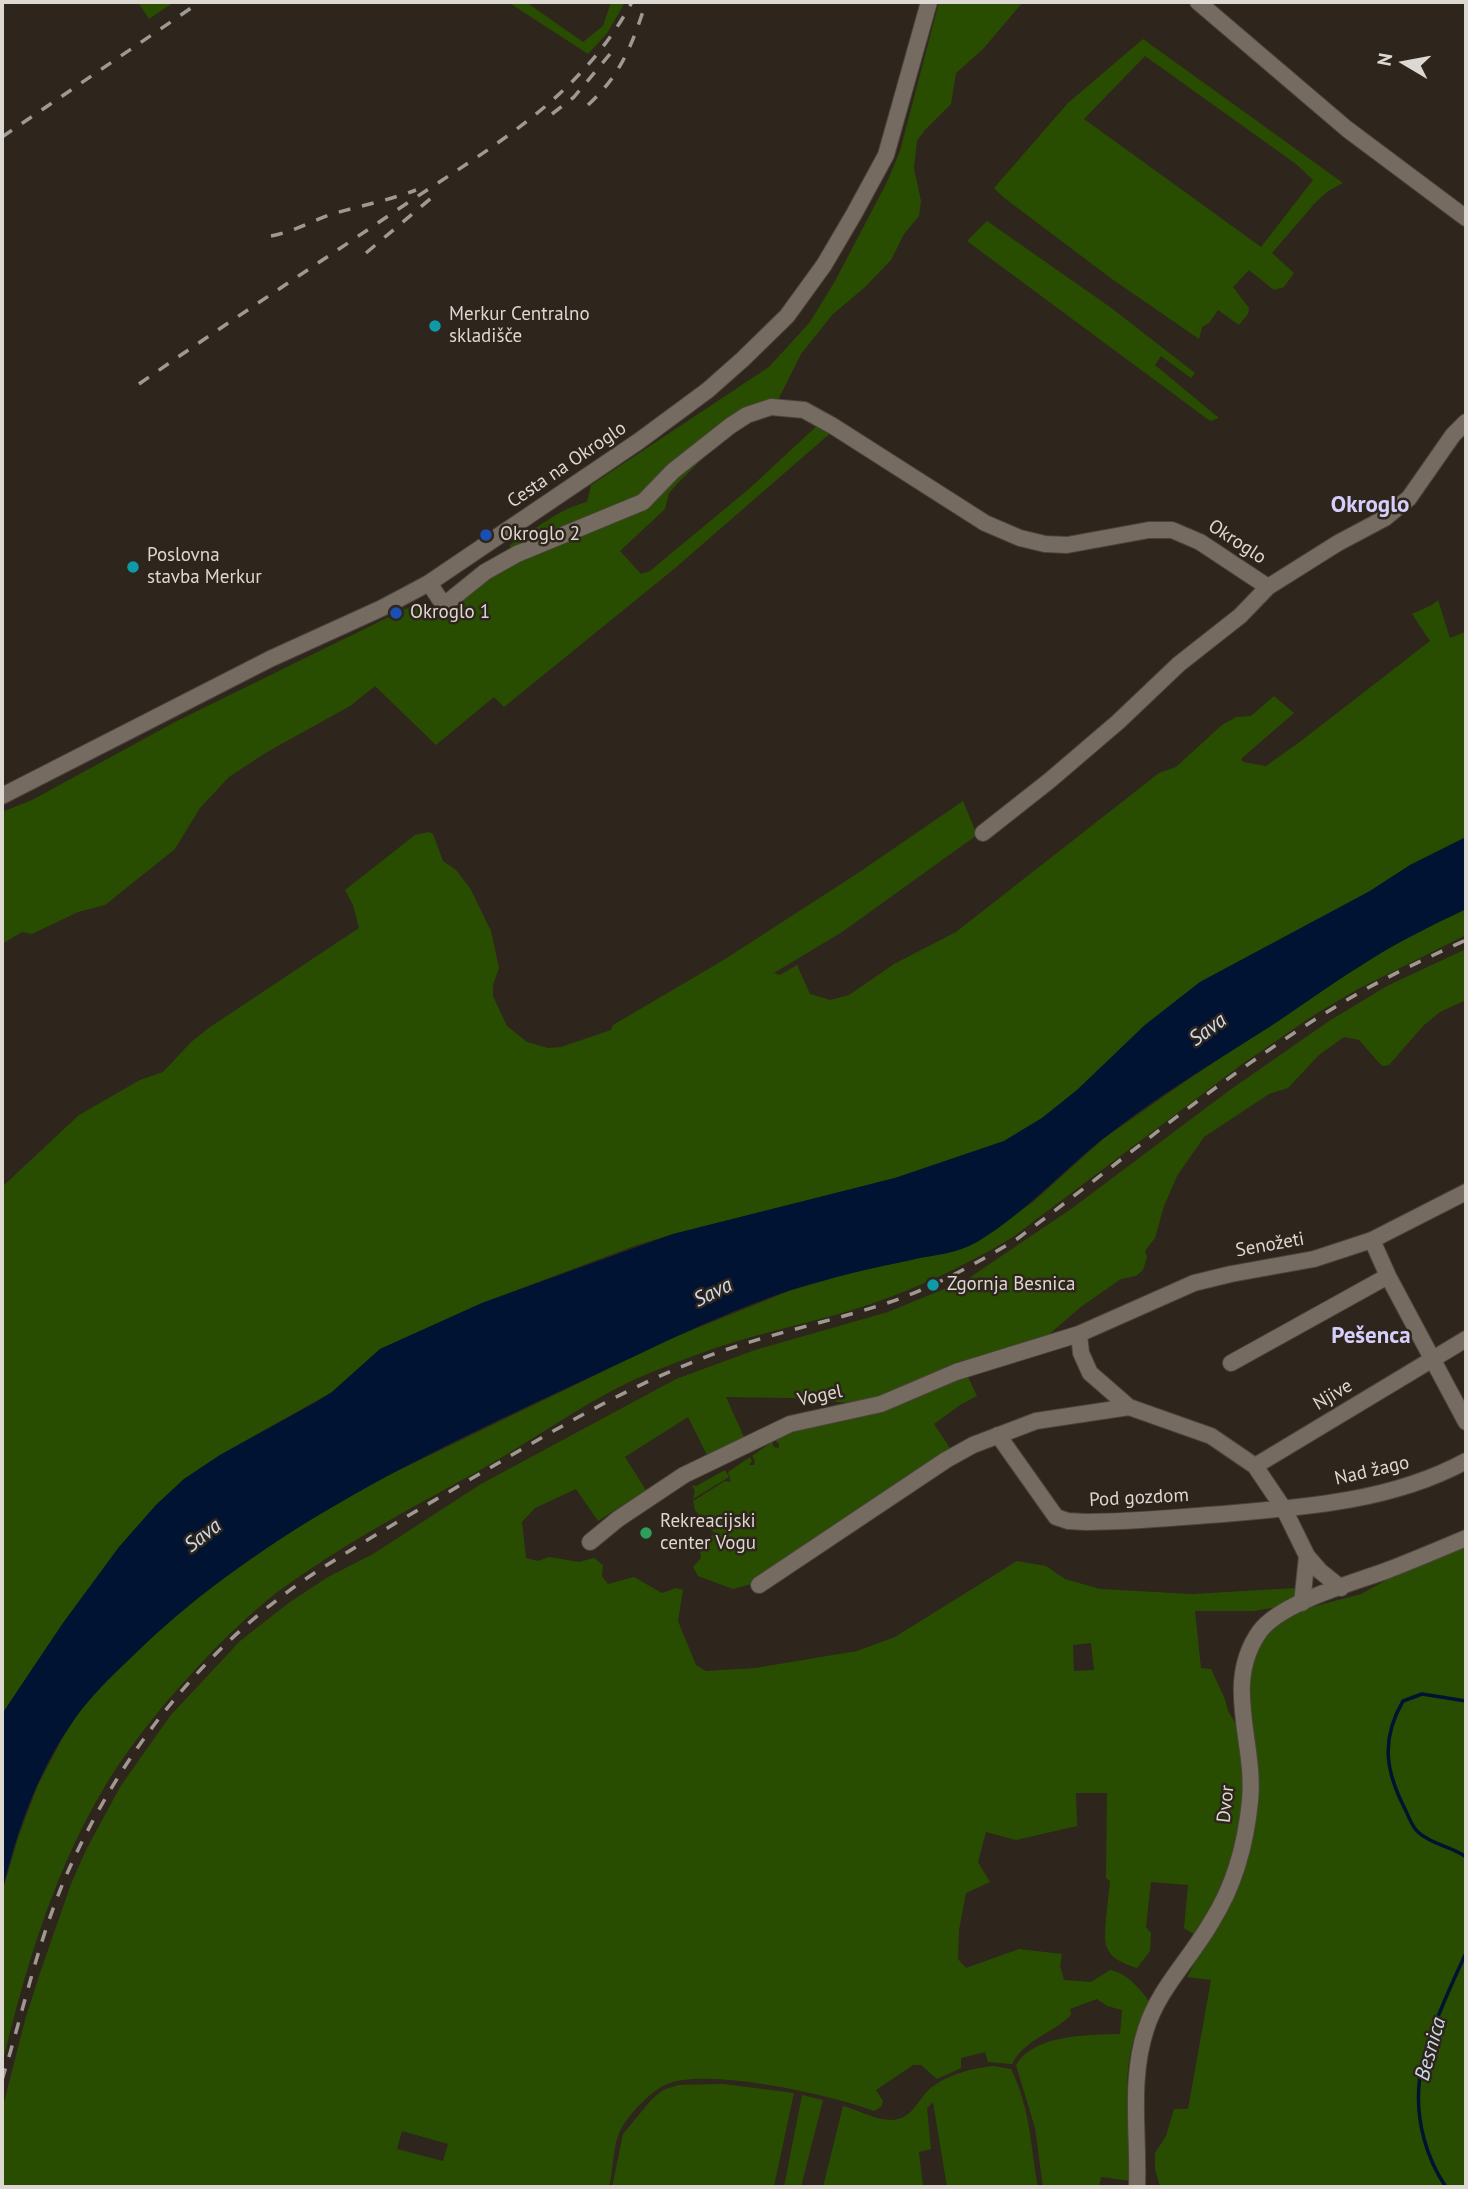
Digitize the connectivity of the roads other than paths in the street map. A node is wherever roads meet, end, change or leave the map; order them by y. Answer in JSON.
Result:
{"nodes":[{"id":1,"x":929,"y":2,"type":"edge"},
{"id":2,"x":1198,"y":2,"type":"edge"},
{"id":3,"x":1466,"y":218,"type":"edge"},
{"id":4,"x":1466,"y":422,"type":"edge"},
{"id":5,"x":429,"y":583,"type":"junction"},
{"id":6,"x":1268,"y":587,"type":"junction"},
{"id":7,"x":2,"y":796,"type":"edge"},
{"id":8,"x":983,"y":833,"type":"dead end"},
{"id":9,"x":1466,"y":1192,"type":"edge"},
{"id":10,"x":1372,"y":1240,"type":"junction"},
{"id":11,"x":1388,"y":1276,"type":"junction"},
{"id":12,"x":1079,"y":1334,"type":"junction"},
{"id":13,"x":1466,"y":1339,"type":"edge"},
{"id":14,"x":1432,"y":1359,"type":"junction"},
{"id":15,"x":1231,"y":1363,"type":"dead end"},
{"id":16,"x":1129,"y":1407,"type":"junction"},
{"id":17,"x":1466,"y":1422,"type":"edge"},
{"id":18,"x":998,"y":1435,"type":"junction"},
{"id":19,"x":1466,"y":1461,"type":"edge"},
{"id":20,"x":1255,"y":1466,"type":"junction"},
{"id":21,"x":1284,"y":1509,"type":"junction"},
{"id":22,"x":1466,"y":1538,"type":"edge"},
{"id":23,"x":590,"y":1542,"type":"dead end"},
{"id":24,"x":1307,"y":1556,"type":"junction"},
{"id":25,"x":759,"y":1584,"type":"dead end"},
{"id":26,"x":1341,"y":1587,"type":"junction"},
{"id":27,"x":1302,"y":1603,"type":"junction"},
{"id":28,"x":1137,"y":2187,"type":"edge"}],
"edges":[{"from":1,"to":5,"type":"street","name":"Cesta na Okroglo"},
{"from":2,"to":3,"type":"street"},
{"from":4,"to":6,"type":"street","name":"Okroglo"},
{"from":5,"to":6,"type":"street","name":"Okroglo"},
{"from":5,"to":7,"type":"street","name":"Cesta na Okroglo"},
{"from":6,"to":8,"type":"street"},
{"from":9,"to":10,"type":"street","name":"Senožeti"},
{"from":10,"to":11,"type":"street"},
{"from":10,"to":12,"type":"street","name":"Senožeti"},
{"from":11,"to":14,"type":"street"},
{"from":11,"to":15,"type":"street"},
{"from":12,"to":16,"type":"street"},
{"from":12,"to":23,"type":"street","name":"Vogel"},
{"from":13,"to":14,"type":"street","name":"Njive"},
{"from":14,"to":17,"type":"street"},
{"from":14,"to":20,"type":"street","name":"Njive"},
{"from":16,"to":18,"type":"street"},
{"from":16,"to":20,"type":"street"},
{"from":18,"to":21,"type":"street","name":"Pod gozdom"},
{"from":18,"to":25,"type":"street"},
{"from":19,"to":21,"type":"street","name":"Nad žago"},
{"from":20,"to":21,"type":"street"},
{"from":21,"to":24,"type":"street"},
{"from":22,"to":26,"type":"street","name":"Dvor"},
{"from":24,"to":26,"type":"street"},
{"from":24,"to":27,"type":"street"},
{"from":26,"to":27,"type":"street","name":"Dvor"},
{"from":27,"to":28,"type":"street","name":"Dvor"}]}
